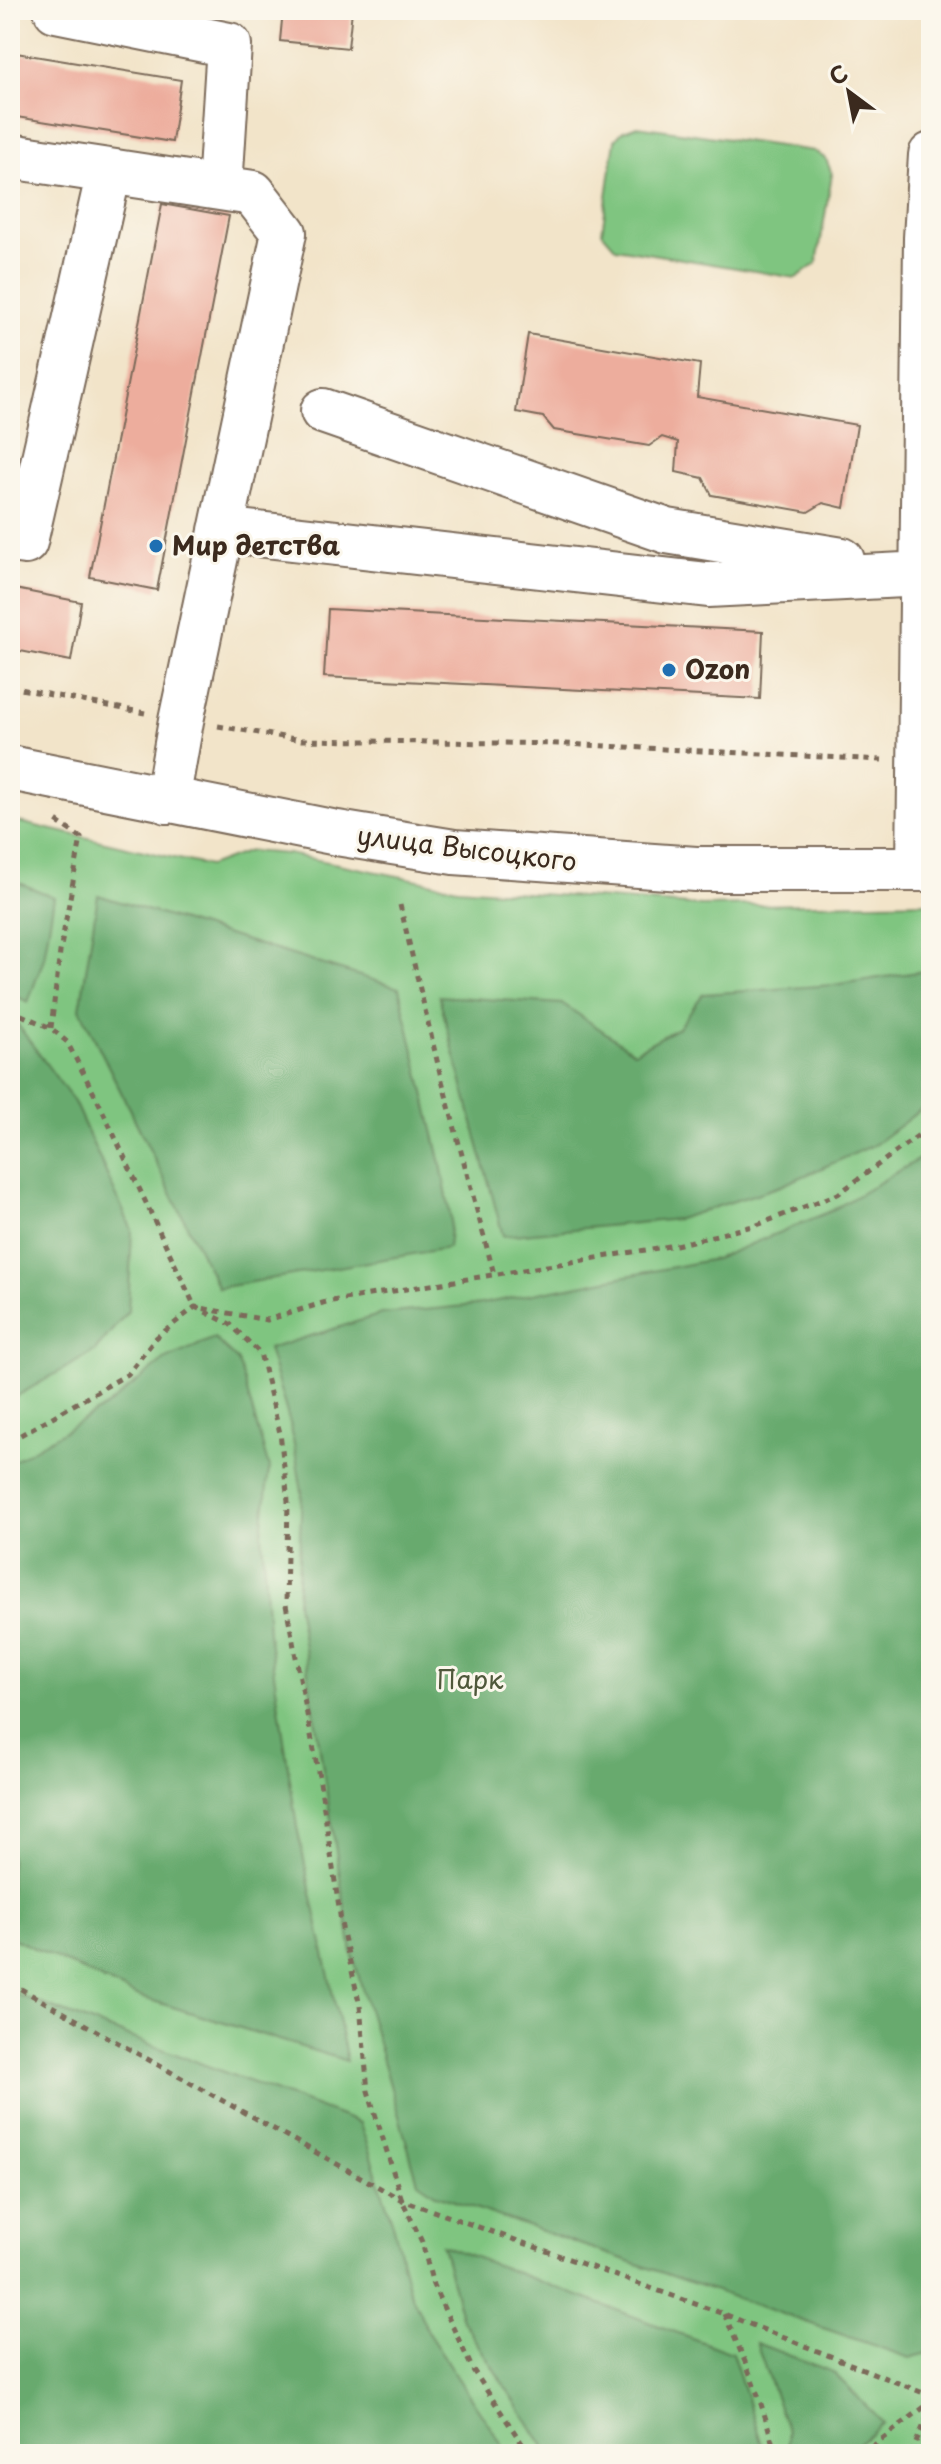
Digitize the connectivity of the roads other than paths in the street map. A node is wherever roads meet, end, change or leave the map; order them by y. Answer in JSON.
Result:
{"nodes":[{"id":1,"x":56,"y":10,"type":"edge"},
{"id":2,"x":931,"y":155,"type":"edge"},
{"id":3,"x":10,"y":156,"type":"edge"},
{"id":4,"x":109,"y":172,"type":"junction"},
{"id":5,"x":220,"y":188,"type":"junction"},
{"id":6,"x":929,"y":239,"type":"edge"},
{"id":7,"x":323,"y":411,"type":"dead end"},
{"id":8,"x":221,"y":530,"type":"junction"},
{"id":9,"x":10,"y":540,"type":"edge"},
{"id":10,"x":923,"y":574,"type":"junction"},
{"id":11,"x":10,"y":768,"type":"edge"},
{"id":12,"x":167,"y":801,"type":"junction"},
{"id":13,"x":925,"y":869,"type":"edge"}],
"edges":[{"from":1,"to":5,"type":"street"},
{"from":2,"to":6,"type":"street"},
{"from":3,"to":4,"type":"street"},
{"from":4,"to":5,"type":"street"},
{"from":4,"to":9,"type":"street"},
{"from":5,"to":8,"type":"street"},
{"from":6,"to":10,"type":"street"},
{"from":7,"to":10,"type":"street"},
{"from":8,"to":10,"type":"street"},
{"from":8,"to":12,"type":"street"},
{"from":10,"to":13,"type":"street"},
{"from":11,"to":12,"type":"street","name":"улица Высоцкого"},
{"from":12,"to":13,"type":"street","name":"улица Высоцкого"}]}
